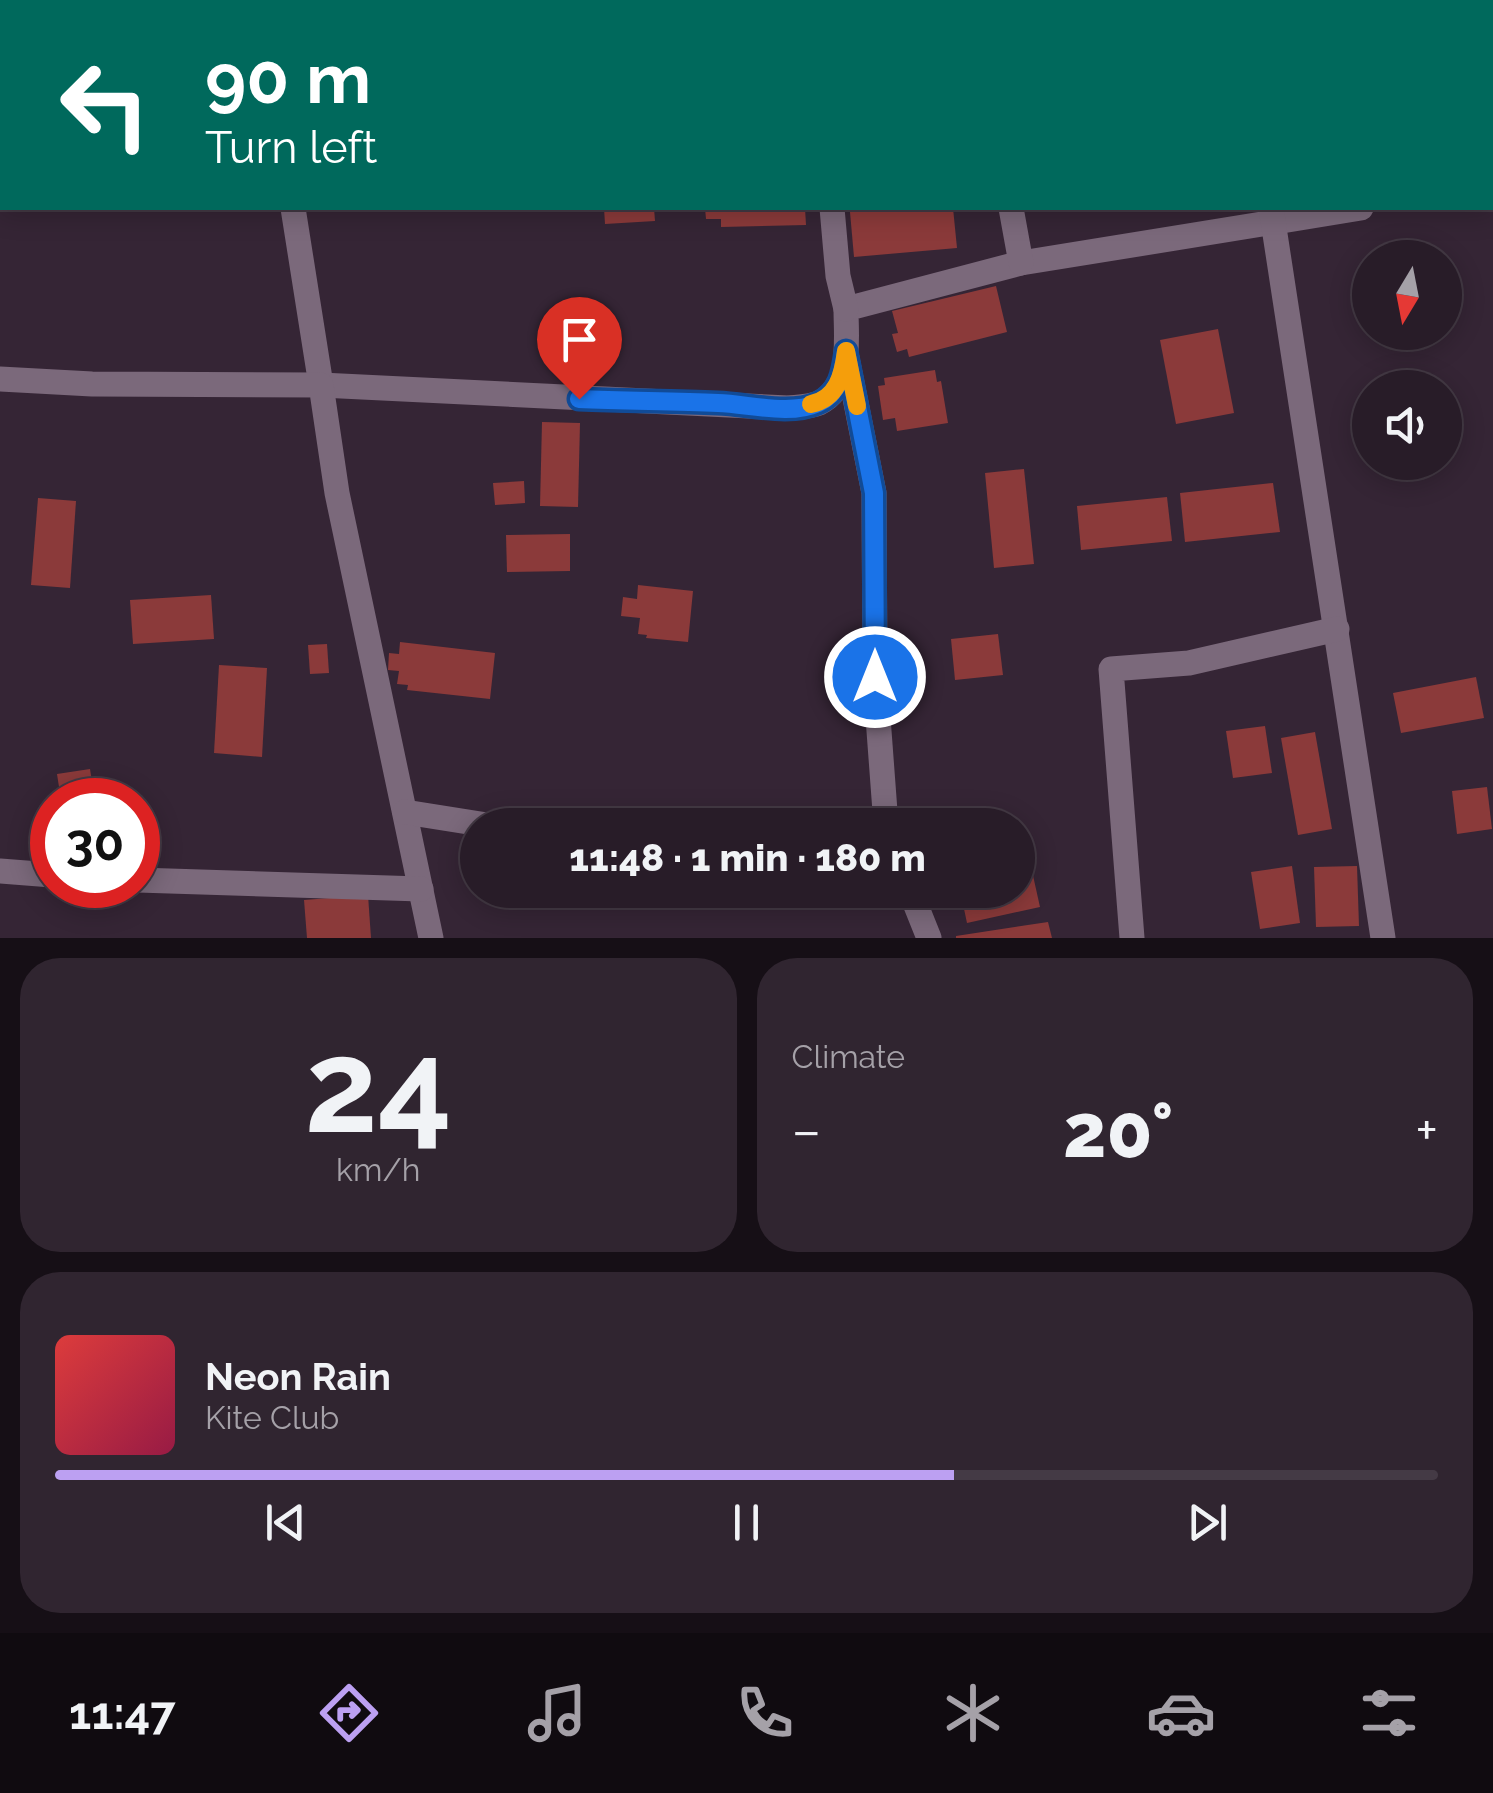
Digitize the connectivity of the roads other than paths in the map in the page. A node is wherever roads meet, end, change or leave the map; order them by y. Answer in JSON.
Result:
{"nodes":[{"id":1,"x":293,"y":210,"type":"edge"},
{"id":2,"x":832,"y":210,"type":"edge"},
{"id":3,"x":1011,"y":210,"type":"edge"},
{"id":4,"x":1331,"y":210,"type":"edge"},
{"id":5,"x":1272,"y":214,"type":"edge"},
{"id":6,"x":1021,"y":262,"type":"junction"},
{"id":7,"x":846,"y":309,"type":"junction"},
{"id":8,"x":846,"y":351,"type":"junction"},
{"id":9,"x":0,"y":379,"type":"edge"},
{"id":10,"x":320,"y":385,"type":"junction"},
{"id":11,"x":1337,"y":628,"type":"junction"},
{"id":12,"x":885,"y":808,"type":"edge"},
{"id":13,"x":405,"y":812,"type":"junction"},
{"id":14,"x":460,"y":821,"type":"edge"},
{"id":15,"x":0,"y":871,"type":"edge"},
{"id":16,"x":30,"y":873,"type":"edge"},
{"id":17,"x":160,"y":881,"type":"edge"},
{"id":18,"x":422,"y":888,"type":"junction"},
{"id":19,"x":918,"y":908,"type":"edge"},
{"id":20,"x":431,"y":938,"type":"edge"},
{"id":21,"x":929,"y":938,"type":"edge"},
{"id":22,"x":1132,"y":938,"type":"edge"},
{"id":23,"x":1383,"y":938,"type":"edge"}],
"edges":[{"from":1,"to":10,"type":"street"},
{"from":2,"to":7,"type":"street"},
{"from":3,"to":6,"type":"street"},
{"from":4,"to":5,"type":"street"},
{"from":5,"to":6,"type":"street"},
{"from":5,"to":11,"type":"street"},
{"from":6,"to":7,"type":"street"},
{"from":7,"to":8,"type":"street"},
{"from":8,"to":10,"type":"street"},
{"from":8,"to":12,"type":"street"},
{"from":9,"to":10,"type":"street"},
{"from":10,"to":13,"type":"street"},
{"from":11,"to":22,"type":"street"},
{"from":11,"to":23,"type":"street"},
{"from":13,"to":14,"type":"street"},
{"from":13,"to":18,"type":"street"},
{"from":15,"to":16,"type":"street"},
{"from":17,"to":18,"type":"street"},
{"from":18,"to":20,"type":"street"},
{"from":19,"to":21,"type":"street"}]}
